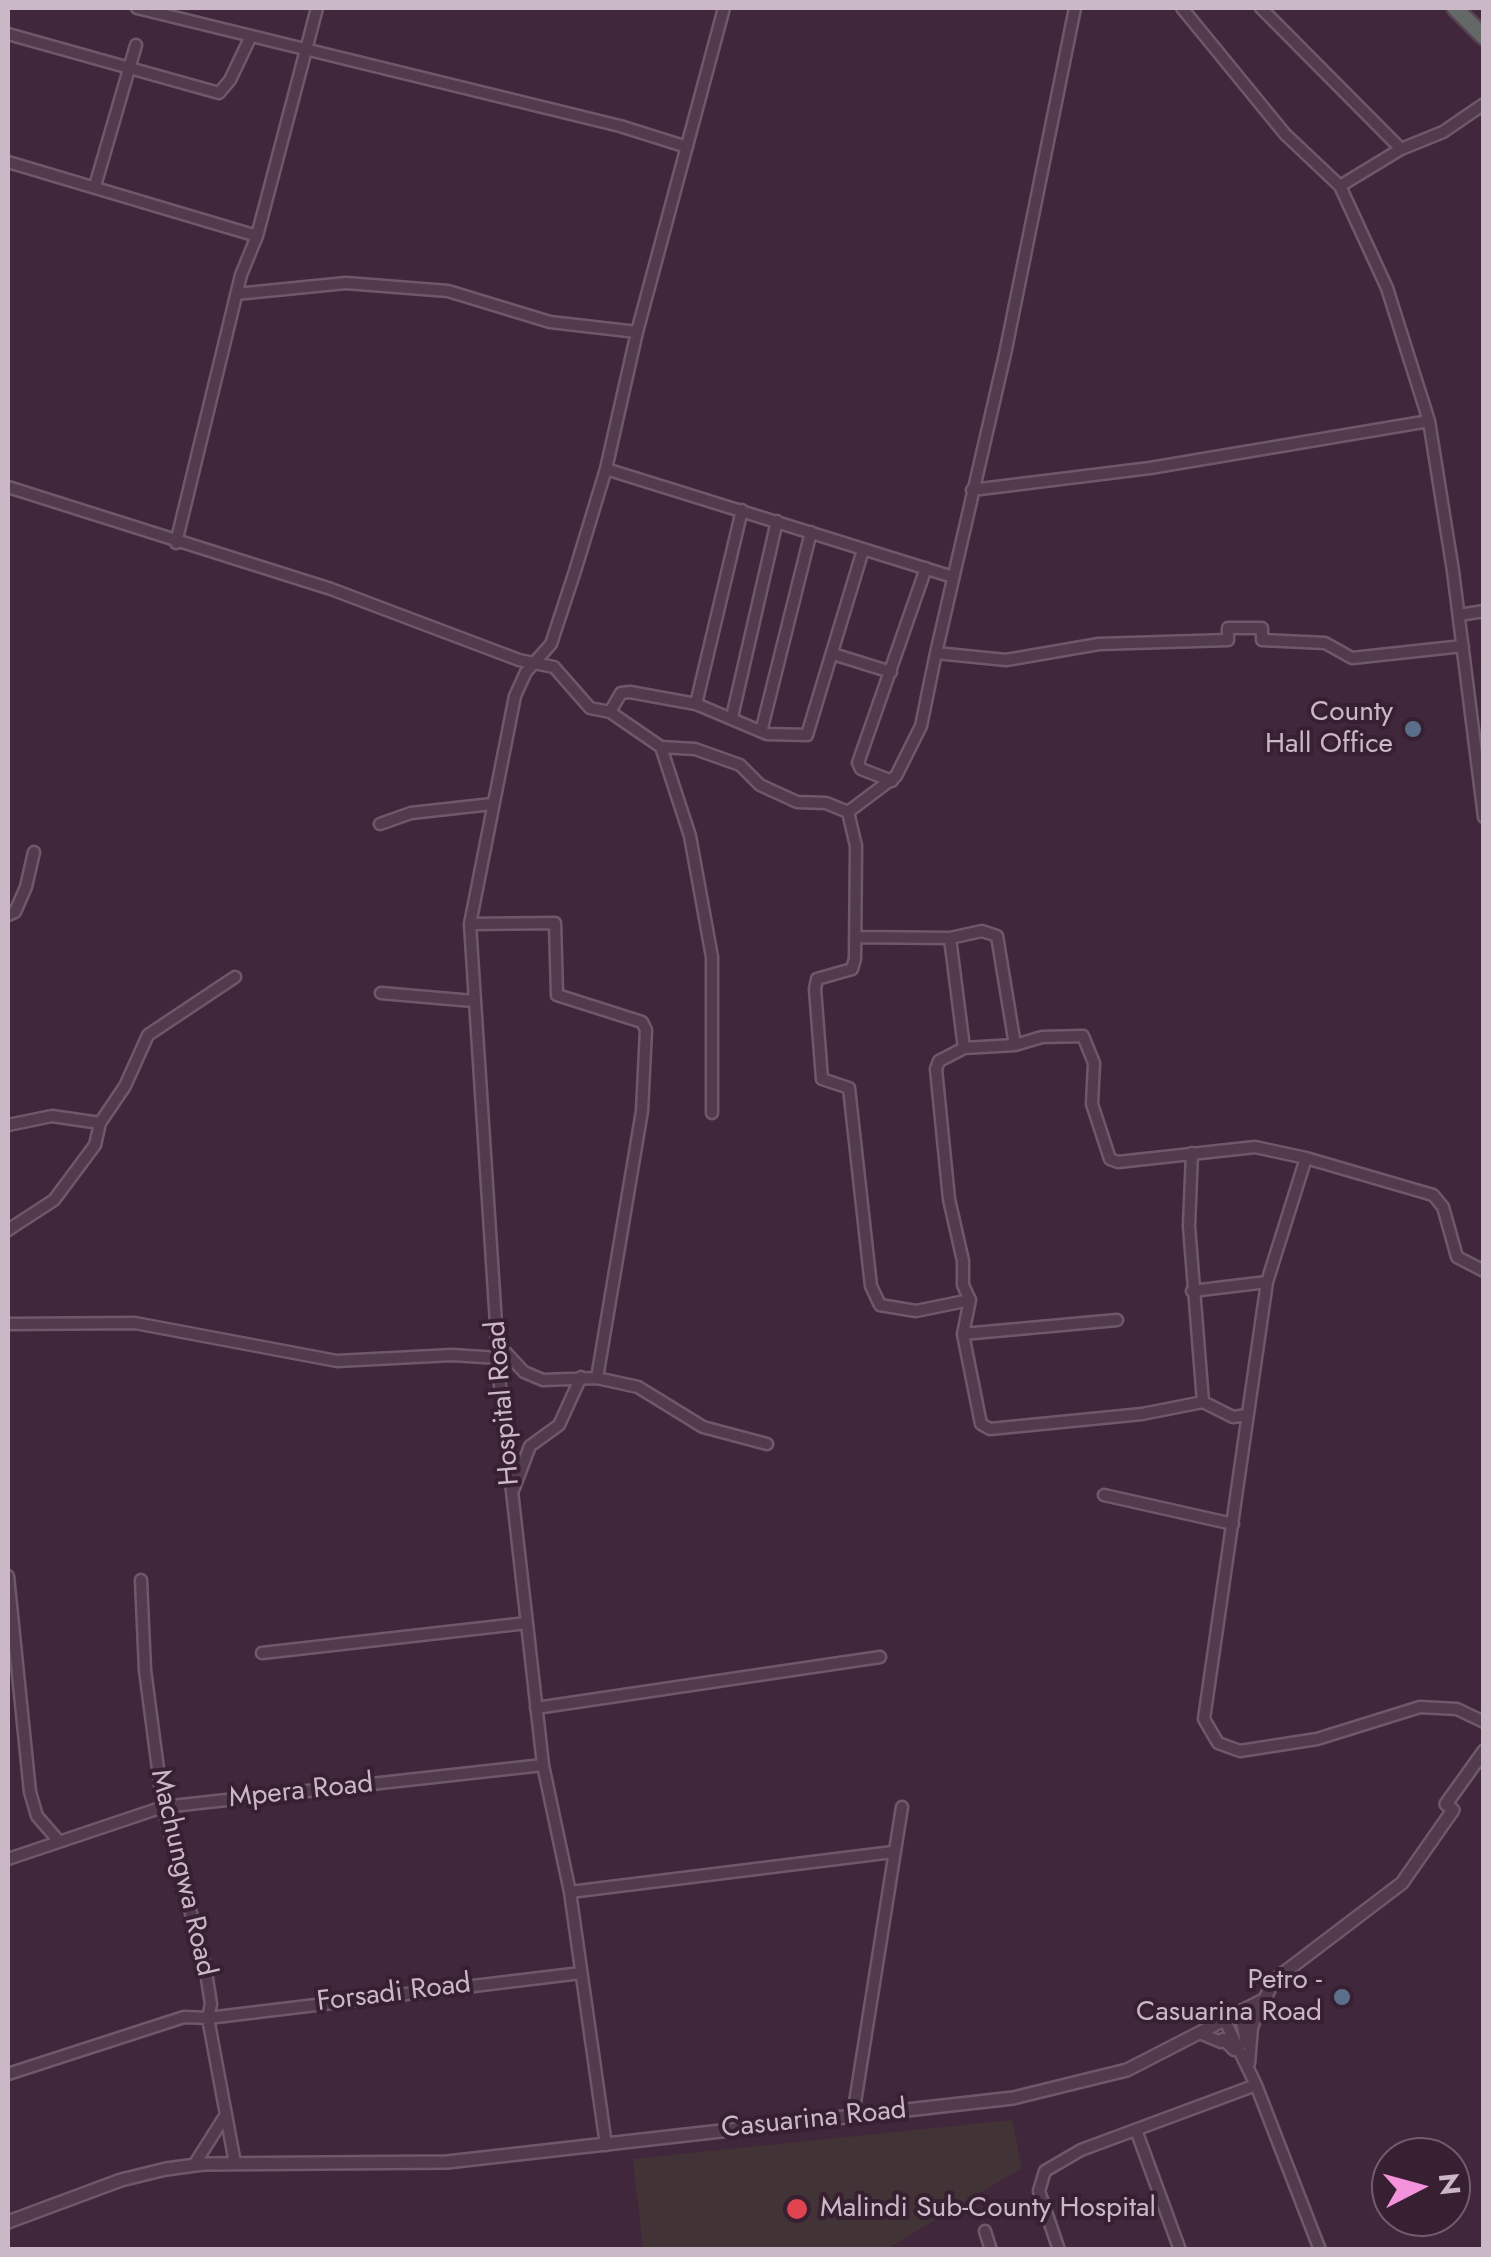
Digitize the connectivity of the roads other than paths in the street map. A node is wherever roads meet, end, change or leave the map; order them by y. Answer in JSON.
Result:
{"nodes":[{"id":1,"x":139,"y":8,"type":"edge"},
{"id":2,"x":724,"y":8,"type":"edge"},
{"id":3,"x":1076,"y":8,"type":"edge"},
{"id":4,"x":1182,"y":8,"type":"edge"},
{"id":5,"x":1260,"y":8,"type":"edge"},
{"id":6,"x":1454,"y":8,"type":"edge"},
{"id":7,"x":318,"y":9,"type":"edge"},
{"id":8,"x":8,"y":34,"type":"edge"},
{"id":9,"x":251,"y":36,"type":"junction"},
{"id":10,"x":1484,"y":38,"type":"edge"},
{"id":11,"x":136,"y":46,"type":"dead end"},
{"id":12,"x":304,"y":50,"type":"junction"},
{"id":13,"x":128,"y":67,"type":"junction"},
{"id":14,"x":1484,"y":104,"type":"edge"},
{"id":15,"x":687,"y":147,"type":"junction"},
{"id":16,"x":1401,"y":149,"type":"junction"},
{"id":17,"x":8,"y":162,"type":"edge"},
{"id":18,"x":95,"y":186,"type":"junction"},
{"id":19,"x":1340,"y":186,"type":"junction"},
{"id":20,"x":257,"y":236,"type":"junction"},
{"id":21,"x":236,"y":294,"type":"junction"},
{"id":22,"x":637,"y":332,"type":"junction"},
{"id":23,"x":1429,"y":421,"type":"junction"},
{"id":24,"x":606,"y":469,"type":"junction"},
{"id":25,"x":8,"y":487,"type":"edge"},
{"id":26,"x":972,"y":490,"type":"junction"},
{"id":27,"x":742,"y":510,"type":"junction"},
{"id":28,"x":778,"y":521,"type":"junction"},
{"id":29,"x":811,"y":532,"type":"junction"},
{"id":30,"x":176,"y":543,"type":"junction"},
{"id":31,"x":863,"y":550,"type":"junction"},
{"id":32,"x":926,"y":568,"type":"junction"},
{"id":33,"x":953,"y":577,"type":"junction"},
{"id":34,"x":1484,"y":611,"type":"edge"},
{"id":35,"x":1459,"y":616,"type":"junction"},
{"id":36,"x":1463,"y":646,"type":"junction"},
{"id":37,"x":936,"y":653,"type":"junction"},
{"id":38,"x":832,"y":654,"type":"junction"},
{"id":39,"x":533,"y":665,"type":"junction"},
{"id":40,"x":891,"y":672,"type":"junction"},
{"id":41,"x":696,"y":704,"type":"junction"},
{"id":42,"x":610,"y":712,"type":"junction"},
{"id":43,"x":732,"y":717,"type":"junction"},
{"id":44,"x":762,"y":728,"type":"junction"},
{"id":45,"x":661,"y":747,"type":"junction"},
{"id":46,"x":892,"y":781,"type":"junction"},
{"id":47,"x":492,"y":804,"type":"junction"},
{"id":48,"x":848,"y":812,"type":"junction"},
{"id":49,"x":1484,"y":817,"type":"edge"},
{"id":50,"x":380,"y":824,"type":"dead end"},
{"id":51,"x":34,"y":852,"type":"dead end"},
{"id":52,"x":8,"y":916,"type":"edge"},
{"id":53,"x":470,"y":924,"type":"junction"},
{"id":54,"x":856,"y":937,"type":"junction"},
{"id":55,"x":950,"y":938,"type":"junction"},
{"id":56,"x":236,"y":976,"type":"dead end"},
{"id":57,"x":381,"y":993,"type":"dead end"},
{"id":58,"x":474,"y":1001,"type":"junction"},
{"id":59,"x":1015,"y":1045,"type":"junction"},
{"id":60,"x":964,"y":1048,"type":"junction"},
{"id":61,"x":712,"y":1114,"type":"dead end"},
{"id":62,"x":100,"y":1123,"type":"junction"},
{"id":63,"x":8,"y":1125,"type":"edge"},
{"id":64,"x":1192,"y":1154,"type":"junction"},
{"id":65,"x":1306,"y":1158,"type":"junction"},
{"id":66,"x":8,"y":1230,"type":"edge"},
{"id":67,"x":1484,"y":1271,"type":"edge"},
{"id":68,"x":1267,"y":1282,"type":"junction"},
{"id":69,"x":1192,"y":1291,"type":"junction"},
{"id":70,"x":970,"y":1300,"type":"junction"},
{"id":71,"x":1117,"y":1320,"type":"dead end"},
{"id":72,"x":8,"y":1324,"type":"edge"},
{"id":73,"x":963,"y":1334,"type":"junction"},
{"id":74,"x":497,"y":1342,"type":"junction"},
{"id":75,"x":498,"y":1358,"type":"junction"},
{"id":76,"x":581,"y":1377,"type":"junction"},
{"id":77,"x":597,"y":1378,"type":"junction"},
{"id":78,"x":1203,"y":1402,"type":"junction"},
{"id":79,"x":1247,"y":1415,"type":"junction"},
{"id":80,"x":767,"y":1444,"type":"dead end"},
{"id":81,"x":512,"y":1494,"type":"junction"},
{"id":82,"x":1104,"y":1496,"type":"dead end"},
{"id":83,"x":1233,"y":1524,"type":"junction"},
{"id":84,"x":8,"y":1576,"type":"edge"},
{"id":85,"x":142,"y":1580,"type":"dead end"},
{"id":86,"x":526,"y":1623,"type":"junction"},
{"id":87,"x":262,"y":1654,"type":"dead end"},
{"id":88,"x":880,"y":1657,"type":"dead end"},
{"id":89,"x":536,"y":1708,"type":"junction"},
{"id":90,"x":1484,"y":1722,"type":"edge"},
{"id":91,"x":1484,"y":1751,"type":"edge"},
{"id":92,"x":543,"y":1765,"type":"junction"},
{"id":93,"x":902,"y":1807,"type":"dead end"},
{"id":94,"x":162,"y":1808,"type":"junction"},
{"id":95,"x":57,"y":1839,"type":"junction"},
{"id":96,"x":893,"y":1852,"type":"junction"},
{"id":97,"x":8,"y":1859,"type":"edge"},
{"id":98,"x":570,"y":1892,"type":"junction"},
{"id":99,"x":581,"y":1973,"type":"junction"},
{"id":100,"x":1262,"y":2001,"type":"junction"},
{"id":101,"x":1241,"y":2015,"type":"junction"},
{"id":102,"x":208,"y":2018,"type":"junction"},
{"id":103,"x":1226,"y":2023,"type":"junction"},
{"id":104,"x":1202,"y":2034,"type":"junction"},
{"id":105,"x":1247,"y":2064,"type":"junction"},
{"id":106,"x":8,"y":2074,"type":"edge"},
{"id":107,"x":1254,"y":2081,"type":"junction"},
{"id":108,"x":853,"y":2115,"type":"junction"},
{"id":109,"x":225,"y":2116,"type":"junction"},
{"id":110,"x":1136,"y":2130,"type":"junction"},
{"id":111,"x":606,"y":2145,"type":"junction"},
{"id":112,"x":235,"y":2164,"type":"junction"},
{"id":113,"x":194,"y":2166,"type":"junction"},
{"id":114,"x":8,"y":2222,"type":"edge"},
{"id":115,"x":985,"y":2231,"type":"dead end"},
{"id":116,"x":991,"y":2250,"type":"edge"},
{"id":117,"x":1060,"y":2250,"type":"edge"},
{"id":118,"x":1180,"y":2250,"type":"edge"},
{"id":119,"x":1320,"y":2250,"type":"edge"}],
"edges":[{"from":1,"to":9,"type":"street"},
{"from":2,"to":15,"type":"street","name":"Hospital Road"},
{"from":3,"to":26,"type":"street"},
{"from":4,"to":19,"type":"street"},
{"from":5,"to":16,"type":"street"},
{"from":6,"to":10,"type":"highway"},
{"from":7,"to":12,"type":"street"},
{"from":8,"to":13,"type":"street"},
{"from":9,"to":12,"type":"street"},
{"from":9,"to":13,"type":"street"},
{"from":11,"to":13,"type":"street"},
{"from":12,"to":15,"type":"street"},
{"from":12,"to":20,"type":"street"},
{"from":13,"to":18,"type":"street"},
{"from":14,"to":16,"type":"street"},
{"from":15,"to":22,"type":"street","name":"Hospital Road"},
{"from":16,"to":19,"type":"street"},
{"from":17,"to":18,"type":"street"},
{"from":18,"to":20,"type":"street"},
{"from":19,"to":23,"type":"street"},
{"from":20,"to":21,"type":"street"},
{"from":21,"to":22,"type":"street"},
{"from":21,"to":30,"type":"street"},
{"from":22,"to":24,"type":"street","name":"Hospital Road"},
{"from":23,"to":26,"type":"street"},
{"from":23,"to":35,"type":"street"},
{"from":24,"to":27,"type":"street"},
{"from":24,"to":39,"type":"street","name":"Hospital Road"},
{"from":25,"to":30,"type":"street"},
{"from":26,"to":33,"type":"street"},
{"from":27,"to":28,"type":"street"},
{"from":27,"to":41,"type":"street"},
{"from":28,"to":29,"type":"street"},
{"from":28,"to":43,"type":"street"},
{"from":29,"to":31,"type":"street"},
{"from":29,"to":44,"type":"street"},
{"from":30,"to":39,"type":"street"},
{"from":31,"to":32,"type":"street"},
{"from":31,"to":38,"type":"street"},
{"from":32,"to":33,"type":"street"},
{"from":32,"to":40,"type":"street"},
{"from":33,"to":37,"type":"street"},
{"from":34,"to":35,"type":"street"},
{"from":35,"to":36,"type":"street"},
{"from":36,"to":37,"type":"street"},
{"from":36,"to":49,"type":"street"},
{"from":37,"to":46,"type":"street"},
{"from":38,"to":40,"type":"street"},
{"from":38,"to":44,"type":"street"},
{"from":39,"to":42,"type":"street"},
{"from":39,"to":47,"type":"street","name":"Hospital Road"},
{"from":40,"to":46,"type":"street"},
{"from":41,"to":42,"type":"street"},
{"from":41,"to":43,"type":"street"},
{"from":42,"to":45,"type":"street"},
{"from":43,"to":44,"type":"street"},
{"from":45,"to":48,"type":"street"},
{"from":45,"to":61,"type":"street"},
{"from":46,"to":48,"type":"street"},
{"from":47,"to":50,"type":"street"},
{"from":47,"to":53,"type":"street","name":"Hospital Road"},
{"from":48,"to":54,"type":"street"},
{"from":51,"to":52,"type":"street"},
{"from":53,"to":58,"type":"street","name":"Hospital Road"},
{"from":53,"to":77,"type":"street"},
{"from":54,"to":55,"type":"street"},
{"from":54,"to":70,"type":"street"},
{"from":55,"to":59,"type":"street"},
{"from":55,"to":60,"type":"street"},
{"from":56,"to":62,"type":"street"},
{"from":57,"to":58,"type":"street"},
{"from":58,"to":74,"type":"street","name":"Hospital Road"},
{"from":59,"to":60,"type":"street"},
{"from":59,"to":64,"type":"street"},
{"from":60,"to":70,"type":"street"},
{"from":62,"to":63,"type":"street"},
{"from":62,"to":66,"type":"street"},
{"from":64,"to":65,"type":"street"},
{"from":64,"to":69,"type":"street"},
{"from":65,"to":67,"type":"street"},
{"from":65,"to":68,"type":"street"},
{"from":68,"to":69,"type":"street"},
{"from":68,"to":79,"type":"street"},
{"from":69,"to":78,"type":"street"},
{"from":70,"to":73,"type":"street"},
{"from":71,"to":73,"type":"street"},
{"from":72,"to":75,"type":"street"},
{"from":73,"to":78,"type":"street"},
{"from":74,"to":75,"type":"street","name":"Hospital Road"},
{"from":74,"to":76,"type":"street"},
{"from":75,"to":81,"type":"street","name":"Hospital Road"},
{"from":76,"to":77,"type":"street"},
{"from":76,"to":81,"type":"street"},
{"from":77,"to":80,"type":"street"},
{"from":78,"to":79,"type":"street"},
{"from":79,"to":83,"type":"street"},
{"from":81,"to":86,"type":"street","name":"Hospital Road"},
{"from":82,"to":83,"type":"street"},
{"from":83,"to":90,"type":"street"},
{"from":84,"to":95,"type":"street"},
{"from":85,"to":94,"type":"street","name":"Machungwa Road"},
{"from":86,"to":87,"type":"street"},
{"from":86,"to":89,"type":"street","name":"Hospital Road"},
{"from":88,"to":89,"type":"street"},
{"from":89,"to":92,"type":"street","name":"Hospital Road"},
{"from":91,"to":100,"type":"street","name":"Casuarina Road"},
{"from":92,"to":94,"type":"street","name":"Mpera Road"},
{"from":92,"to":98,"type":"street","name":"Hospital Road"},
{"from":93,"to":96,"type":"street"},
{"from":94,"to":95,"type":"street","name":"Mpera Road"},
{"from":94,"to":102,"type":"street","name":"Machungwa Road"},
{"from":95,"to":97,"type":"street","name":"Mpera Road"},
{"from":96,"to":98,"type":"street"},
{"from":96,"to":108,"type":"street"},
{"from":98,"to":99,"type":"street","name":"Hospital Road"},
{"from":99,"to":102,"type":"street","name":"Forsadi Road"},
{"from":99,"to":111,"type":"street","name":"Hospital Road"},
{"from":100,"to":101,"type":"street","name":"Casuarina Road"},
{"from":100,"to":105,"type":"street"},
{"from":101,"to":103,"type":"street","name":"Casuarina Road"},
{"from":101,"to":105,"type":"street"},
{"from":102,"to":106,"type":"street","name":"Forsadi Road"},
{"from":102,"to":109,"type":"street","name":"Machungwa Road"},
{"from":103,"to":104,"type":"street","name":"Casuarina Road"},
{"from":103,"to":105,"type":"street"},
{"from":104,"to":105,"type":"street"},
{"from":104,"to":108,"type":"street","name":"Casuarina Road"},
{"from":105,"to":107,"type":"street"},
{"from":107,"to":110,"type":"street"},
{"from":107,"to":119,"type":"street"},
{"from":108,"to":111,"type":"street","name":"Casuarina Road"},
{"from":109,"to":112,"type":"street","name":"Machungwa Road"},
{"from":109,"to":113,"type":"street"},
{"from":110,"to":117,"type":"street"},
{"from":110,"to":118,"type":"street"},
{"from":111,"to":112,"type":"street","name":"Casuarina Road"},
{"from":112,"to":113,"type":"street","name":"Casuarina Road"},
{"from":113,"to":114,"type":"street","name":"Casuarina Road"},
{"from":115,"to":116,"type":"street"}]}
